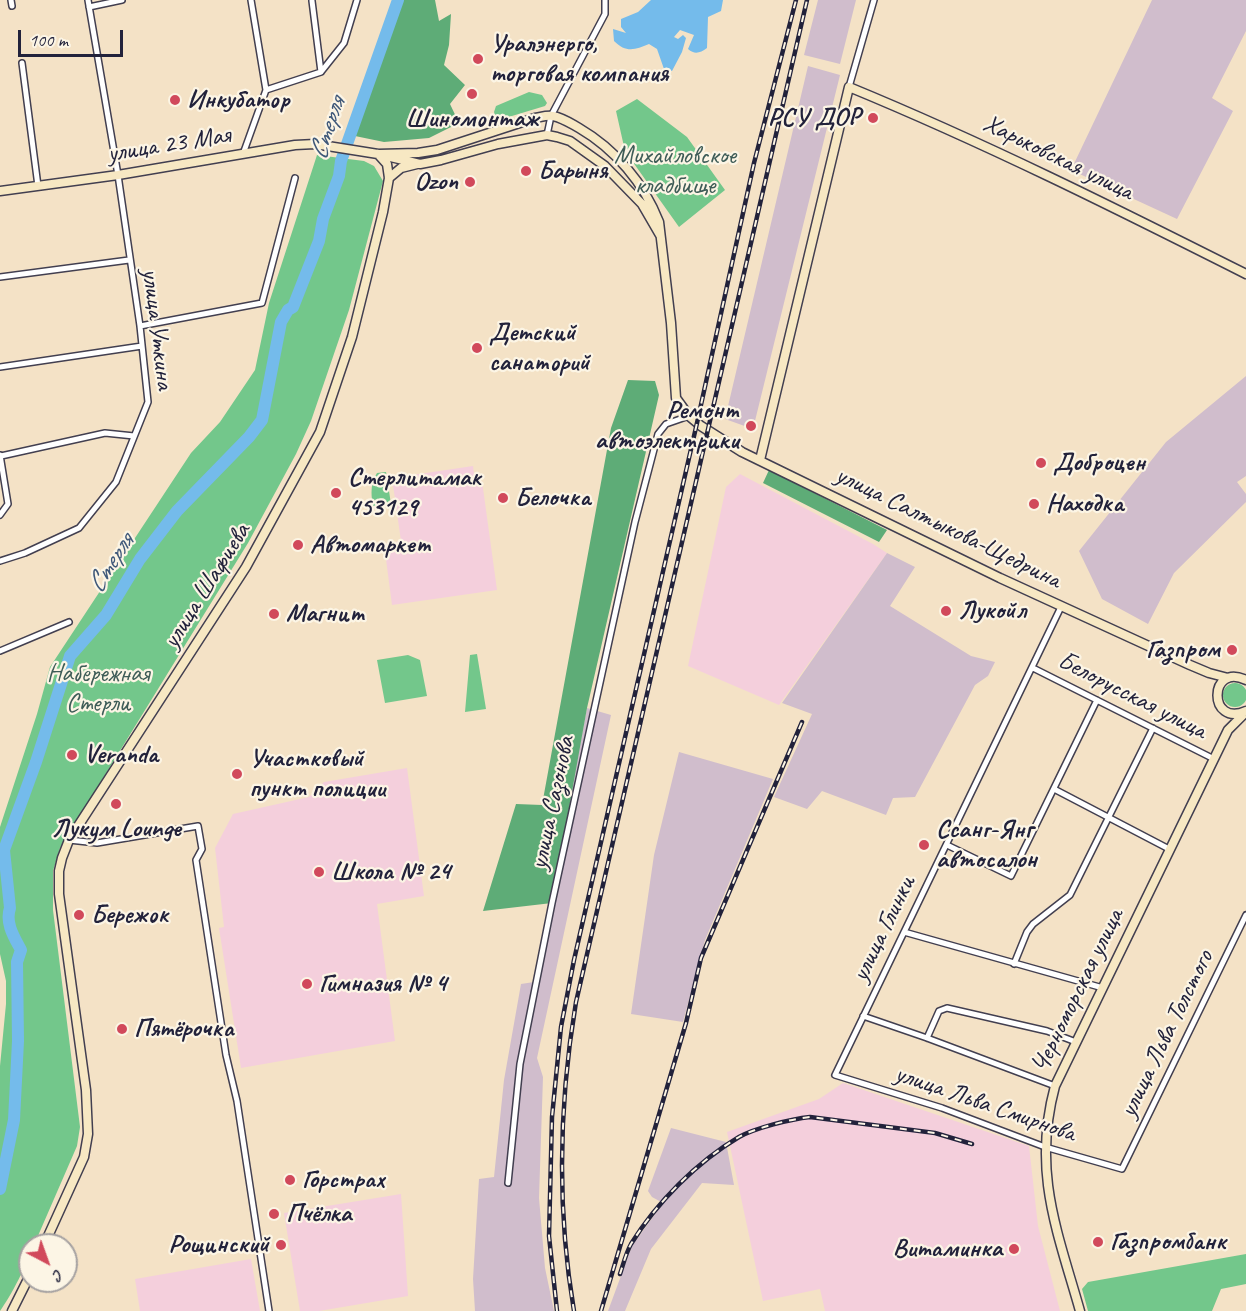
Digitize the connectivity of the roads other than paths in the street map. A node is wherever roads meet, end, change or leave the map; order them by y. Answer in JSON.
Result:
{"nodes":[{"id":1,"x":88,"y":0,"type":"edge"},
{"id":2,"x":122,"y":0,"type":"edge"},
{"id":3,"x":251,"y":0,"type":"edge"},
{"id":4,"x":357,"y":0,"type":"edge"},
{"id":5,"x":605,"y":0,"type":"edge"},
{"id":6,"x":874,"y":0,"type":"edge"},
{"id":7,"x":312,"y":1,"type":"edge"},
{"id":8,"x":89,"y":7,"type":"junction"},
{"id":9,"x":22,"y":63,"type":"dead end"},
{"id":10,"x":321,"y":72,"type":"junction"},
{"id":11,"x":849,"y":87,"type":"junction"},
{"id":12,"x":266,"y":90,"type":"junction"},
{"id":13,"x":551,"y":116,"type":"junction"},
{"id":14,"x":548,"y":135,"type":"junction"},
{"id":15,"x":437,"y":150,"type":"junction"},
{"id":16,"x":243,"y":154,"type":"junction"},
{"id":17,"x":378,"y":154,"type":"junction"},
{"id":18,"x":441,"y":160,"type":"junction"},
{"id":19,"x":420,"y":164,"type":"junction"},
{"id":20,"x":118,"y":175,"type":"junction"},
{"id":21,"x":295,"y":178,"type":"dead end"},
{"id":22,"x":389,"y":178,"type":"junction"},
{"id":23,"x":38,"y":186,"type":"junction"},
{"id":24,"x":0,"y":191,"type":"edge"},
{"id":25,"x":663,"y":240,"type":"junction"},
{"id":26,"x":129,"y":260,"type":"junction"},
{"id":27,"x":1246,"y":273,"type":"edge"},
{"id":28,"x":0,"y":277,"type":"edge"},
{"id":29,"x":140,"y":326,"type":"junction"},
{"id":30,"x":142,"y":346,"type":"junction"},
{"id":31,"x":0,"y":368,"type":"edge"},
{"id":32,"x":689,"y":416,"type":"junction"},
{"id":33,"x":134,"y":436,"type":"junction"},
{"id":34,"x":0,"y":455,"type":"edge"},
{"id":35,"x":760,"y":460,"type":"junction"},
{"id":36,"x":0,"y":515,"type":"edge"},
{"id":37,"x":0,"y":561,"type":"edge"},
{"id":38,"x":1061,"y":607,"type":"junction"},
{"id":39,"x":69,"y":622,"type":"dead end"},
{"id":40,"x":0,"y":651,"type":"edge"},
{"id":41,"x":1033,"y":668,"type":"junction"},
{"id":42,"x":1209,"y":673,"type":"junction"},
{"id":43,"x":1228,"y":678,"type":"junction"},
{"id":44,"x":1246,"y":680,"type":"edge"},
{"id":45,"x":1217,"y":690,"type":"junction"},
{"id":46,"x":1097,"y":700,"type":"junction"},
{"id":47,"x":1223,"y":710,"type":"junction"},
{"id":48,"x":1246,"y":711,"type":"edge"},
{"id":49,"x":1153,"y":728,"type":"junction"},
{"id":50,"x":1228,"y":730,"type":"junction"},
{"id":51,"x":1214,"y":759,"type":"junction"},
{"id":52,"x":1054,"y":789,"type":"junction"},
{"id":53,"x":1109,"y":818,"type":"junction"},
{"id":54,"x":69,"y":840,"type":"junction"},
{"id":55,"x":947,"y":845,"type":"junction"},
{"id":56,"x":1169,"y":849,"type":"junction"},
{"id":57,"x":1246,"y":915,"type":"edge"},
{"id":58,"x":904,"y":932,"type":"junction"},
{"id":59,"x":1014,"y":964,"type":"junction"},
{"id":60,"x":1103,"y":988,"type":"junction"},
{"id":61,"x":863,"y":1016,"type":"junction"},
{"id":62,"x":927,"y":1038,"type":"junction"},
{"id":63,"x":1076,"y":1042,"type":"junction"},
{"id":64,"x":835,"y":1075,"type":"joint"},
{"id":65,"x":1055,"y":1086,"type":"junction"},
{"id":66,"x":1045,"y":1147,"type":"junction"},
{"id":67,"x":1122,"y":1169,"type":"joint"},
{"id":68,"x":508,"y":1184,"type":"dead end"},
{"id":69,"x":49,"y":1233,"type":"edge"},
{"id":70,"x":21,"y":1293,"type":"edge"},
{"id":71,"x":12,"y":1311,"type":"edge"},
{"id":72,"x":269,"y":1311,"type":"edge"},
{"id":73,"x":1080,"y":1311,"type":"edge"}],
"edges":[{"from":1,"to":8,"type":"street","name":"улица Уткина"},
{"from":2,"to":8,"type":"street"},
{"from":3,"to":12,"type":"street"},
{"from":4,"to":10,"type":"street"},
{"from":5,"to":13,"type":"street"},
{"from":6,"to":11,"type":"street"},
{"from":7,"to":10,"type":"street"},
{"from":8,"to":20,"type":"street","name":"улица Уткина"},
{"from":9,"to":23,"type":"street"},
{"from":10,"to":12,"type":"street"},
{"from":11,"to":27,"type":"main road","name":"Харьковская улица"},
{"from":11,"to":35,"type":"main road"},
{"from":12,"to":16,"type":"street"},
{"from":13,"to":14,"type":"street"},
{"from":13,"to":15,"type":"main road"},
{"from":13,"to":25,"type":"main road"},
{"from":14,"to":18,"type":"main road"},
{"from":14,"to":25,"type":"main road"},
{"from":15,"to":17,"type":"main road"},
{"from":15,"to":18,"type":"main road"},
{"from":16,"to":17,"type":"main road","name":"улица 23 Мая"},
{"from":16,"to":20,"type":"main road","name":"улица 23 Мая"},
{"from":17,"to":19,"type":"main road"},
{"from":17,"to":22,"type":"main road"},
{"from":18,"to":19,"type":"main road"},
{"from":19,"to":22,"type":"main road"},
{"from":20,"to":23,"type":"main road","name":"улица 23 Мая"},
{"from":20,"to":26,"type":"street","name":"улица Уткина"},
{"from":21,"to":29,"type":"street"},
{"from":22,"to":54,"type":"main road","name":"улица Шафиева"},
{"from":23,"to":24,"type":"main road","name":"улица 23 Мая"},
{"from":25,"to":32,"type":"main road","name":"улица Салтыкова-Щедрина"},
{"from":26,"to":28,"type":"street"},
{"from":26,"to":29,"type":"street","name":"улица Уткина"},
{"from":29,"to":30,"type":"street","name":"улица Уткина"},
{"from":30,"to":31,"type":"street"},
{"from":30,"to":33,"type":"street","name":"улица Уткина"},
{"from":32,"to":35,"type":"main road","name":"улица Салтыкова-Щедрина"},
{"from":32,"to":68,"type":"street","name":"улица Сазонова"},
{"from":33,"to":34,"type":"street"},
{"from":33,"to":37,"type":"street","name":"улица Уткина"},
{"from":34,"to":36,"type":"street"},
{"from":35,"to":38,"type":"main road","name":"улица Салтыкова-Щедрина"},
{"from":38,"to":41,"type":"street","name":"улица Глинки"},
{"from":38,"to":42,"type":"main road","name":"улица Салтыкова-Щедрина"},
{"from":39,"to":40,"type":"street"},
{"from":41,"to":46,"type":"street","name":"Белорусская улица"},
{"from":41,"to":55,"type":"street","name":"улица Глинки"},
{"from":42,"to":43,"type":"main road","name":"улица Салтыкова-Щедрина"},
{"from":42,"to":45,"type":"main road"},
{"from":43,"to":44,"type":"main road","name":"улица Салтыкова-Щедрина"},
{"from":43,"to":45,"type":"main road"},
{"from":45,"to":47,"type":"main road"},
{"from":46,"to":49,"type":"street","name":"Белорусская улица"},
{"from":46,"to":52,"type":"street"},
{"from":47,"to":48,"type":"main road"},
{"from":47,"to":50,"type":"main road"},
{"from":48,"to":50,"type":"main road","name":"Черноморская улица"},
{"from":49,"to":51,"type":"street","name":"Белорусская улица"},
{"from":49,"to":53,"type":"street"},
{"from":50,"to":51,"type":"main road","name":"Черноморская улица"},
{"from":51,"to":56,"type":"main road","name":"Черноморская улица"},
{"from":52,"to":53,"type":"street"},
{"from":52,"to":55,"type":"street"},
{"from":53,"to":56,"type":"street"},
{"from":53,"to":59,"type":"street"},
{"from":54,"to":69,"type":"main road","name":"улица Шафиева"},
{"from":54,"to":72,"type":"street"},
{"from":55,"to":58,"type":"street","name":"улица Глинки"},
{"from":56,"to":60,"type":"main road","name":"Черноморская улица"},
{"from":57,"to":67,"type":"street","name":"улица Льва Толстого"},
{"from":58,"to":59,"type":"street"},
{"from":58,"to":61,"type":"street","name":"улица Глинки"},
{"from":59,"to":60,"type":"street"},
{"from":60,"to":63,"type":"main road","name":"Черноморская улица"},
{"from":61,"to":62,"type":"street"},
{"from":61,"to":64,"type":"street","name":"улица Глинки"},
{"from":62,"to":63,"type":"street"},
{"from":62,"to":65,"type":"street"},
{"from":63,"to":65,"type":"main road","name":"Черноморская улица"},
{"from":64,"to":66,"type":"street","name":"улица Льва Смирнова"},
{"from":65,"to":66,"type":"main road","name":"Черноморская улица"},
{"from":66,"to":67,"type":"street","name":"улица Льва Смирнова"},
{"from":66,"to":73,"type":"main road","name":"Черноморская улица"},
{"from":70,"to":71,"type":"main road"}]}
